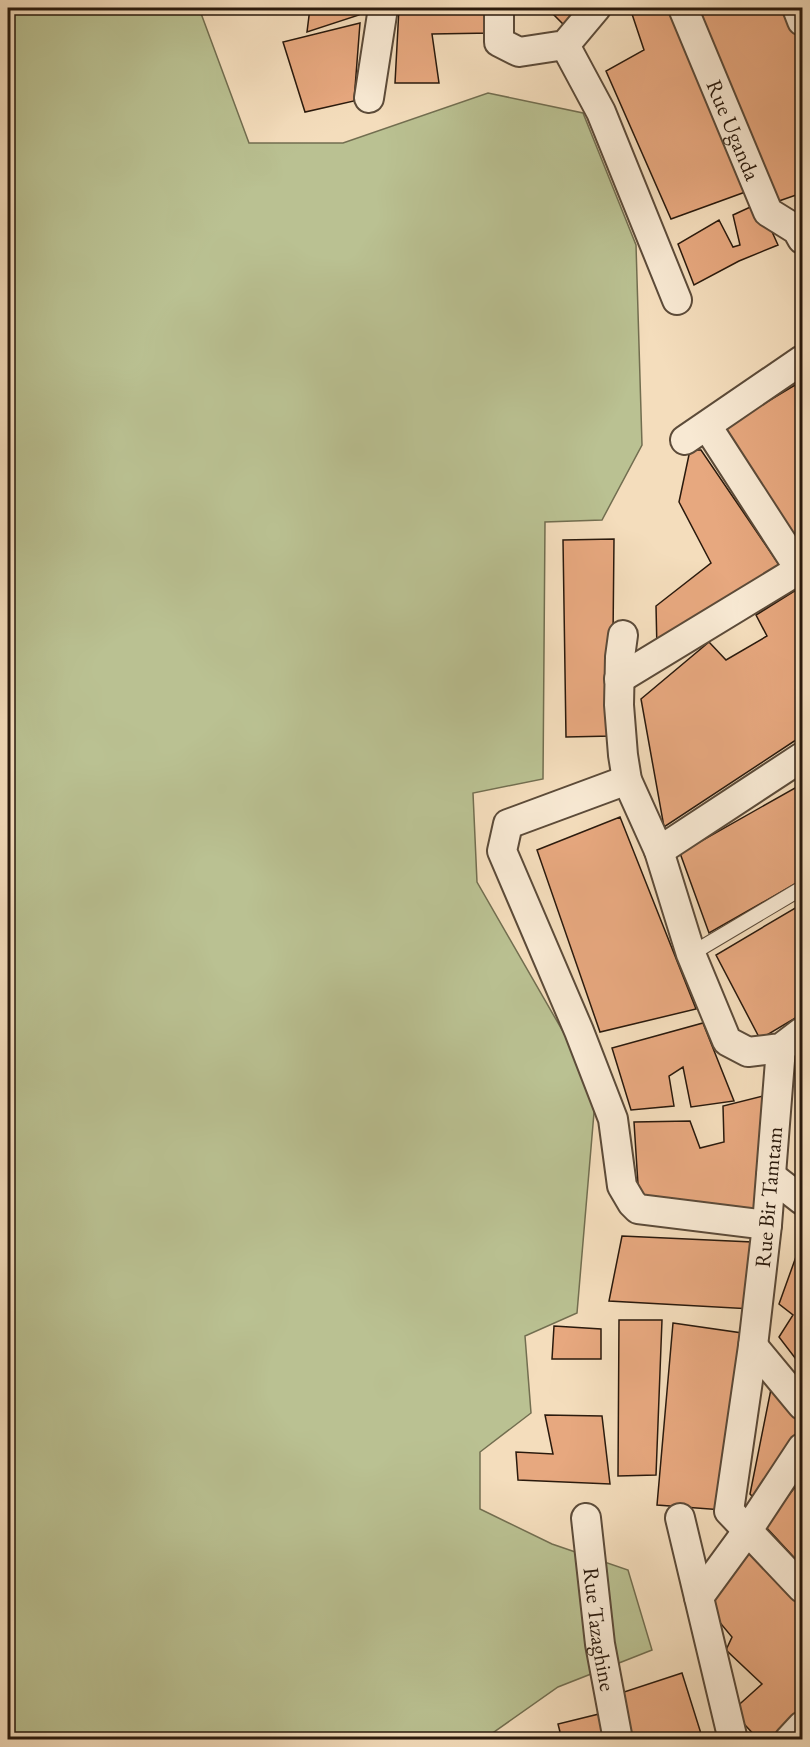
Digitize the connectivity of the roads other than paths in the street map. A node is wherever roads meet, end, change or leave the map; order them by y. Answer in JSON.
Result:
{"nodes":[{"id":1,"x":383,"y":8,"type":"edge"},
{"id":2,"x":499,"y":8,"type":"edge"},
{"id":3,"x":596,"y":8,"type":"edge"},
{"id":4,"x":683,"y":8,"type":"edge"},
{"id":5,"x":797,"y":8,"type":"edge"},
{"id":6,"x":802,"y":21,"type":"edge"},
{"id":7,"x":565,"y":45,"type":"junction"},
{"id":8,"x":369,"y":98,"type":"dead end"},
{"id":9,"x":801,"y":231,"type":"edge"},
{"id":10,"x":677,"y":300,"type":"dead end"},
{"id":11,"x":802,"y":360,"type":"edge"},
{"id":12,"x":801,"y":571,"type":"edge"},
{"id":13,"x":623,"y":636,"type":"dead end"},
{"id":14,"x":619,"y":679,"type":"junction"},
{"id":15,"x":802,"y":757,"type":"edge"},
{"id":16,"x":627,"y":780,"type":"junction"},
{"id":17,"x":659,"y":851,"type":"junction"},
{"id":18,"x":802,"y":888,"type":"edge"},
{"id":19,"x":691,"y":954,"type":"junction"},
{"id":20,"x":795,"y":1048,"type":"edge"},
{"id":21,"x":771,"y":1176,"type":"junction"},
{"id":22,"x":802,"y":1200,"type":"edge"},
{"id":23,"x":767,"y":1225,"type":"junction"},
{"id":24,"x":753,"y":1346,"type":"junction"},
{"id":25,"x":802,"y":1404,"type":"edge"},
{"id":26,"x":802,"y":1448,"type":"edge"},
{"id":27,"x":586,"y":1518,"type":"dead end"},
{"id":28,"x":680,"y":1518,"type":"dead end"},
{"id":29,"x":748,"y":1530,"type":"junction"},
{"id":30,"x":802,"y":1587,"type":"edge"},
{"id":31,"x":699,"y":1597,"type":"junction"},
{"id":32,"x":802,"y":1726,"type":"edge"},
{"id":33,"x":618,"y":1740,"type":"edge"},
{"id":34,"x":734,"y":1740,"type":"edge"},
{"id":35,"x":789,"y":1740,"type":"edge"}],
"edges":[{"from":1,"to":8,"type":"street"},
{"from":2,"to":7,"type":"street"},
{"from":3,"to":7,"type":"street"},
{"from":4,"to":9,"type":"street","name":"Rue Uganda"},
{"from":5,"to":6,"type":"street"},
{"from":7,"to":10,"type":"street"},
{"from":11,"to":12,"type":"street"},
{"from":12,"to":14,"type":"street"},
{"from":13,"to":14,"type":"street"},
{"from":14,"to":16,"type":"street"},
{"from":15,"to":17,"type":"street"},
{"from":16,"to":17,"type":"street"},
{"from":16,"to":23,"type":"street"},
{"from":17,"to":19,"type":"street"},
{"from":18,"to":19,"type":"lane"},
{"from":19,"to":20,"type":"street"},
{"from":20,"to":21,"type":"street","name":"Rue Bir Tamtam"},
{"from":21,"to":22,"type":"street"},
{"from":21,"to":23,"type":"street","name":"Rue Bir Tamtam"},
{"from":23,"to":24,"type":"street","name":"Rue Bir Tamtam"},
{"from":24,"to":25,"type":"street"},
{"from":24,"to":29,"type":"street","name":"Rue Bir Tamtam"},
{"from":26,"to":29,"type":"street"},
{"from":27,"to":33,"type":"street","name":"Rue Tazaghine"},
{"from":28,"to":31,"type":"street"},
{"from":29,"to":30,"type":"street"},
{"from":29,"to":31,"type":"street"},
{"from":31,"to":34,"type":"street"},
{"from":32,"to":35,"type":"street"}]}
